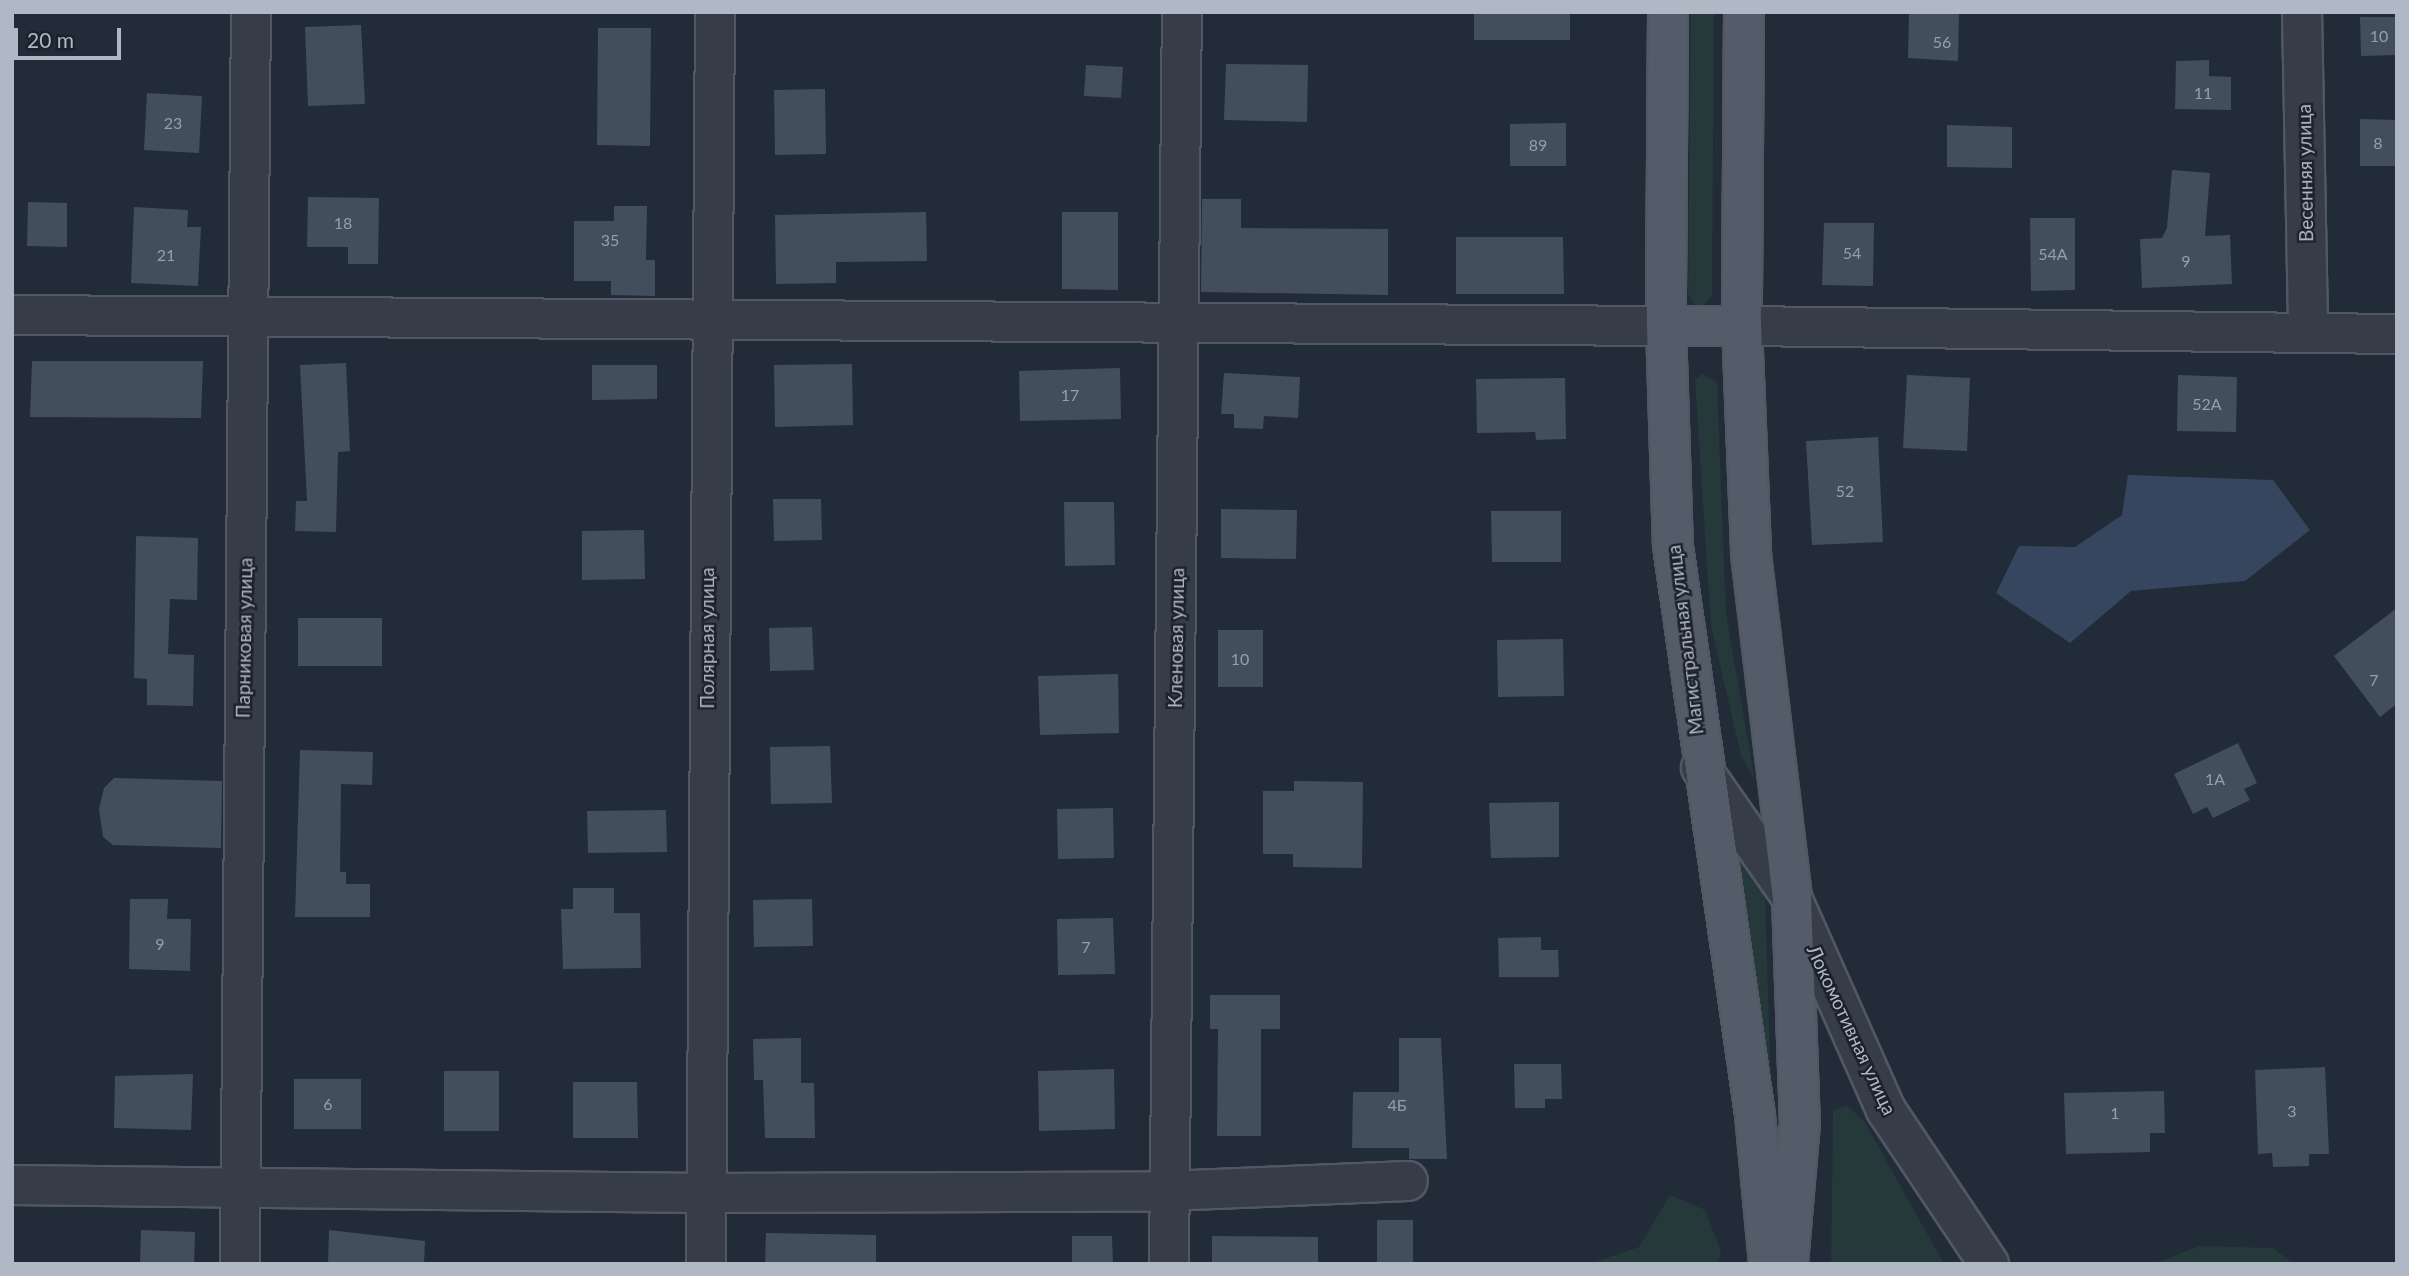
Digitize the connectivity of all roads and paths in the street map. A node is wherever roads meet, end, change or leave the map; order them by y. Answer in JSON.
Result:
{"nodes":[{"id":1,"x":251,"y":12,"type":"edge"},
{"id":2,"x":715,"y":12,"type":"edge"},
{"id":3,"x":1182,"y":12,"type":"edge"},
{"id":4,"x":1668,"y":12,"type":"edge"},
{"id":5,"x":1744,"y":12,"type":"edge"},
{"id":6,"x":2302,"y":12,"type":"edge"},
{"id":7,"x":12,"y":316,"type":"edge"},
{"id":8,"x":248,"y":317,"type":"junction"},
{"id":9,"x":1181,"y":320,"type":"junction"},
{"id":10,"x":709,"y":321,"type":"junction"},
{"id":11,"x":1665,"y":326,"type":"junction"},
{"id":12,"x":1742,"y":326,"type":"junction"},
{"id":13,"x":2308,"y":333,"type":"junction"},
{"id":14,"x":2397,"y":334,"type":"edge"},
{"id":15,"x":1700,"y":766,"type":"junction"},
{"id":16,"x":1792,"y":898,"type":"junction"},
{"id":17,"x":1408,"y":1181,"type":"dead end"},
{"id":18,"x":12,"y":1185,"type":"edge"},
{"id":19,"x":239,"y":1190,"type":"junction"},
{"id":20,"x":1167,"y":1191,"type":"junction"},
{"id":21,"x":704,"y":1192,"type":"junction"},
{"id":22,"x":240,"y":1264,"type":"edge"},
{"id":23,"x":706,"y":1264,"type":"edge"},
{"id":24,"x":1168,"y":1264,"type":"edge"},
{"id":25,"x":1769,"y":1264,"type":"edge"},
{"id":26,"x":1788,"y":1264,"type":"edge"},
{"id":27,"x":1989,"y":1264,"type":"edge"}],
"edges":[{"from":1,"to":8,"type":"street","name":"Парниковая улица"},
{"from":2,"to":10,"type":"street","name":"Полярная улица"},
{"from":3,"to":9,"type":"street","name":"Кленовая улица"},
{"from":4,"to":11,"type":"main road","name":"Магистральная улица"},
{"from":5,"to":12,"type":"main road"},
{"from":6,"to":13,"type":"street","name":"Весенняя улица"},
{"from":7,"to":8,"type":"street"},
{"from":8,"to":10,"type":"street"},
{"from":8,"to":19,"type":"street","name":"Парниковая улица"},
{"from":9,"to":10,"type":"street"},
{"from":9,"to":11,"type":"street"},
{"from":9,"to":20,"type":"street","name":"Кленовая улица"},
{"from":10,"to":21,"type":"street","name":"Полярная улица"},
{"from":11,"to":12,"type":"main road"},
{"from":11,"to":15,"type":"main road","name":"Магистральная улица"},
{"from":12,"to":13,"type":"street"},
{"from":12,"to":16,"type":"main road"},
{"from":13,"to":14,"type":"street"},
{"from":15,"to":16,"type":"street","name":"Локомотивная улица"},
{"from":15,"to":25,"type":"main road","name":"Магистральная улица"},
{"from":16,"to":26,"type":"main road"},
{"from":16,"to":27,"type":"street","name":"Локомотивная улица"},
{"from":17,"to":20,"type":"street"},
{"from":18,"to":19,"type":"street"},
{"from":19,"to":21,"type":"street"},
{"from":19,"to":22,"type":"street","name":"Парниковая улица"},
{"from":20,"to":21,"type":"street"},
{"from":20,"to":24,"type":"street","name":"Кленовая улица"},
{"from":21,"to":23,"type":"street","name":"Полярная улица"}]}
